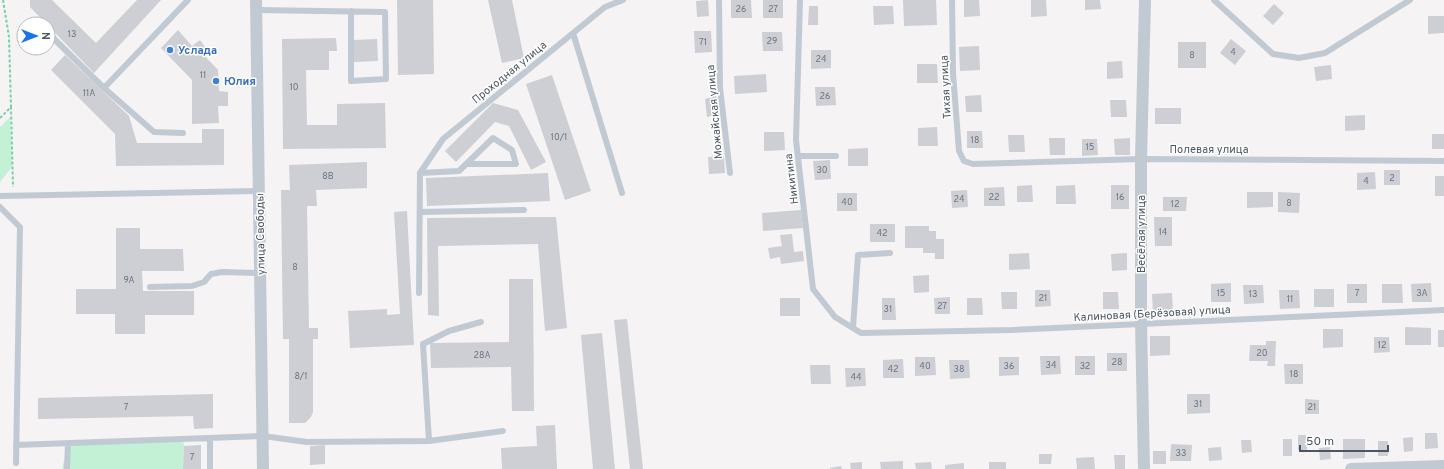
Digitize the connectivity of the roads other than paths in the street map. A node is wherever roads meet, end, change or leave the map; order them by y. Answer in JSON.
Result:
{"nodes":[{"id":1,"x":188,"y":0,"type":"edge"},
{"id":2,"x":623,"y":0,"type":"edge"},
{"id":3,"x":719,"y":0,"type":"edge"},
{"id":4,"x":800,"y":0,"type":"edge"},
{"id":5,"x":952,"y":0,"type":"edge"},
{"id":6,"x":1145,"y":0,"type":"edge"},
{"id":7,"x":1214,"y":0,"type":"edge"},
{"id":8,"x":1410,"y":0,"type":"edge"},
{"id":9,"x":256,"y":5,"type":"edge"},
{"id":10,"x":351,"y":11,"type":"junction"},
{"id":11,"x":572,"y":33,"type":"junction"},
{"id":12,"x":56,"y":40,"type":"edge"},
{"id":13,"x":104,"y":88,"type":"junction"},
{"id":14,"x":183,"y":133,"type":"dead end"},
{"id":15,"x":798,"y":156,"type":"junction"},
{"id":16,"x":836,"y":156,"type":"dead end"},
{"id":17,"x":1141,"y":158,"type":"junction"},
{"id":18,"x":1444,"y":161,"type":"edge"},
{"id":19,"x":466,"y":164,"type":"junction"},
{"id":20,"x":973,"y":164,"type":"joint"},
{"id":21,"x":420,"y":173,"type":"junction"},
{"id":22,"x":730,"y":173,"type":"dead end"},
{"id":23,"x":259,"y":191,"type":"junction"},
{"id":24,"x":622,"y":193,"type":"dead end"},
{"id":25,"x":0,"y":196,"type":"edge"},
{"id":26,"x":0,"y":207,"type":"edge"},
{"id":27,"x":524,"y":210,"type":"dead end"},
{"id":28,"x":420,"y":212,"type":"junction"},
{"id":29,"x":890,"y":253,"type":"dead end"},
{"id":30,"x":260,"y":273,"type":"junction"},
{"id":31,"x":150,"y":287,"type":"dead end"},
{"id":32,"x":419,"y":293,"type":"dead end"},
{"id":33,"x":1444,"y":310,"type":"edge"},
{"id":34,"x":481,"y":322,"type":"dead end"},
{"id":35,"x":1141,"y":323,"type":"junction"},
{"id":36,"x":853,"y":328,"type":"junction"},
{"id":37,"x":861,"y":333,"type":"joint"},
{"id":38,"x":503,"y":431,"type":"dead end"},
{"id":39,"x":263,"y":436,"type":"junction"},
{"id":40,"x":210,"y":438,"type":"junction"},
{"id":41,"x":429,"y":440,"type":"junction"},
{"id":42,"x":68,"y":443,"type":"junction"},
{"id":43,"x":16,"y":445,"type":"junction"},
{"id":44,"x":16,"y":463,"type":"dead end"},
{"id":45,"x":1444,"y":466,"type":"edge"},
{"id":46,"x":67,"y":469,"type":"edge"},
{"id":47,"x":210,"y":469,"type":"edge"},
{"id":48,"x":263,"y":469,"type":"edge"},
{"id":49,"x":1144,"y":469,"type":"edge"},
{"id":50,"x":1351,"y":469,"type":"edge"}],
"edges":[{"from":1,"to":13,"type":"lane"},
{"from":2,"to":11,"type":"lane","name":"Проходная улица"},
{"from":3,"to":22,"type":"lane","name":"Можайская улица"},
{"from":4,"to":15,"type":"lane","name":"Никитина"},
{"from":5,"to":20,"type":"lane","name":"Тихая улица"},
{"from":6,"to":17,"type":"street","name":"Весёлая улица"},
{"from":7,"to":8,"type":"lane"},
{"from":9,"to":10,"type":"lane"},
{"from":9,"to":23,"type":"street","name":"улица Свободы"},
{"from":10,"to":10,"type":"lane"},
{"from":11,"to":21,"type":"lane","name":"Проходная улица"},
{"from":11,"to":24,"type":"lane"},
{"from":12,"to":13,"type":"lane"},
{"from":13,"to":14,"type":"lane"},
{"from":15,"to":16,"type":"lane"},
{"from":15,"to":36,"type":"lane","name":"Никитина"},
{"from":17,"to":18,"type":"lane","name":"Полевая улица"},
{"from":17,"to":20,"type":"lane","name":"Полевая улица"},
{"from":17,"to":35,"type":"street","name":"Весёлая улица"},
{"from":19,"to":19,"type":"lane"},
{"from":19,"to":21,"type":"lane"},
{"from":21,"to":28,"type":"lane"},
{"from":23,"to":25,"type":"lane"},
{"from":23,"to":30,"type":"street","name":"улица Свободы"},
{"from":26,"to":43,"type":"lane"},
{"from":27,"to":28,"type":"lane"},
{"from":28,"to":32,"type":"lane"},
{"from":29,"to":36,"type":"lane"},
{"from":30,"to":31,"type":"lane"},
{"from":30,"to":39,"type":"street","name":"улица Свободы"},
{"from":33,"to":35,"type":"lane","name":"Калиновая (Берёзовая) улица"},
{"from":34,"to":41,"type":"lane"},
{"from":35,"to":37,"type":"lane","name":"Калиновая (Берёзовая) улица"},
{"from":35,"to":49,"type":"street","name":"Весёлая улица"},
{"from":36,"to":37,"type":"lane","name":"Никитина"},
{"from":38,"to":41,"type":"lane"},
{"from":39,"to":40,"type":"lane"},
{"from":39,"to":41,"type":"lane"},
{"from":39,"to":48,"type":"street","name":"улица Свободы"},
{"from":40,"to":42,"type":"lane"},
{"from":40,"to":47,"type":"lane"},
{"from":42,"to":43,"type":"lane"},
{"from":42,"to":46,"type":"lane"},
{"from":43,"to":44,"type":"lane"},
{"from":45,"to":50,"type":"street"}]}
